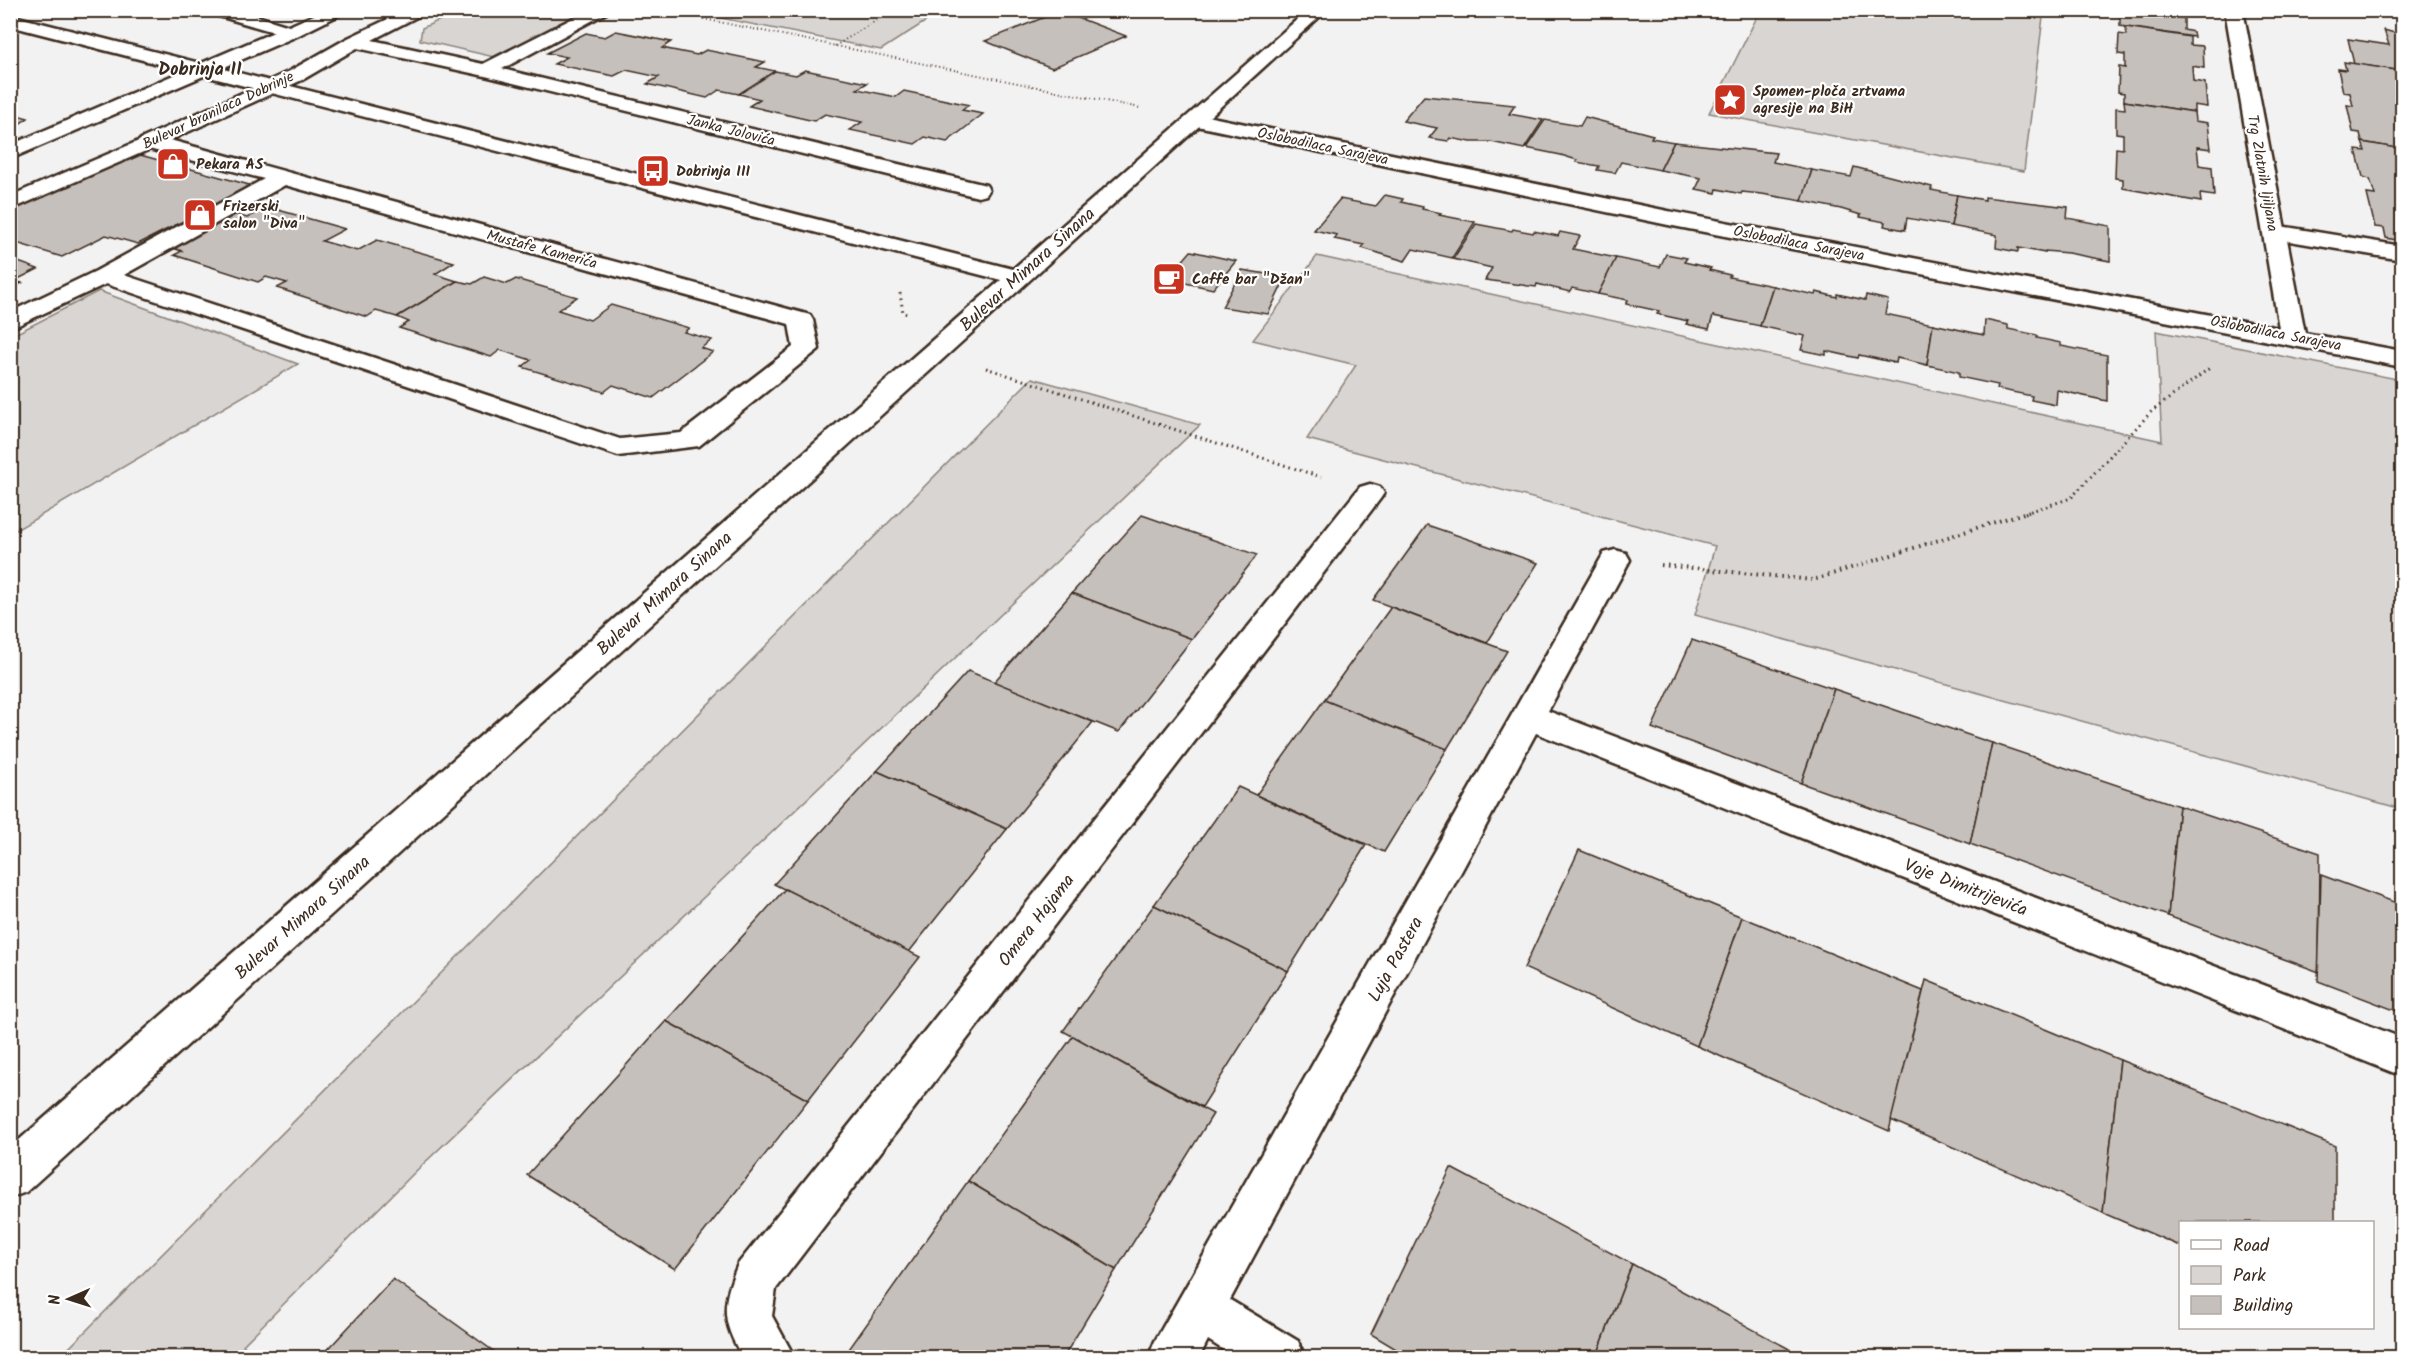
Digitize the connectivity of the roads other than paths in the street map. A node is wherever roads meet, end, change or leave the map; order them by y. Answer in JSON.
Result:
{"nodes":[{"id":1,"x":218,"y":10,"type":"edge"},
{"id":2,"x":341,"y":10,"type":"edge"},
{"id":3,"x":422,"y":10,"type":"edge"},
{"id":4,"x":604,"y":10,"type":"edge"},
{"id":5,"x":1320,"y":10,"type":"edge"},
{"id":6,"x":2234,"y":10,"type":"edge"},
{"id":7,"x":10,"y":20,"type":"edge"},
{"id":8,"x":291,"y":32,"type":"junction"},
{"id":9,"x":354,"y":42,"type":"junction"},
{"id":10,"x":204,"y":69,"type":"junction"},
{"id":11,"x":485,"y":70,"type":"junction"},
{"id":12,"x":272,"y":86,"type":"junction"},
{"id":13,"x":1197,"y":120,"type":"junction"},
{"id":14,"x":148,"y":143,"type":"junction"},
{"id":15,"x":10,"y":153,"type":"edge"},
{"id":16,"x":282,"y":177,"type":"junction"},
{"id":17,"x":978,"y":190,"type":"dead end"},
{"id":18,"x":10,"y":204,"type":"edge"},
{"id":19,"x":2274,"y":231,"type":"junction"},
{"id":20,"x":2403,"y":253,"type":"edge"},
{"id":21,"x":104,"y":276,"type":"junction"},
{"id":22,"x":1018,"y":277,"type":"junction"},
{"id":23,"x":10,"y":322,"type":"edge"},
{"id":24,"x":2293,"y":336,"type":"junction"},
{"id":25,"x":2403,"y":359,"type":"edge"},
{"id":26,"x":1370,"y":493,"type":"road end"},
{"id":27,"x":1616,"y":560,"type":"road end"},
{"id":28,"x":1529,"y":717,"type":"junction"},
{"id":29,"x":2403,"y":1057,"type":"edge"},
{"id":30,"x":10,"y":1177,"type":"edge"},
{"id":31,"x":1201,"y":1309,"type":"junction"},
{"id":32,"x":771,"y":1358,"type":"edge"},
{"id":33,"x":1172,"y":1358,"type":"edge"},
{"id":34,"x":1281,"y":1358,"type":"edge"}],
"edges":[{"from":1,"to":8,"type":"street"},
{"from":2,"to":8,"type":"street"},
{"from":3,"to":9,"type":"street","name":"Bulevar branilaca Dobrinje"},
{"from":4,"to":11,"type":"street"},
{"from":5,"to":13,"type":"street","name":"Bulevar Mimara Sinana"},
{"from":6,"to":19,"type":"street","name":"Trg Zlatnih ljiljana"},
{"from":7,"to":10,"type":"street"},
{"from":8,"to":10,"type":"street"},
{"from":9,"to":11,"type":"street","name":"Janka Jolovića"},
{"from":9,"to":12,"type":"street","name":"Bulevar branilaca Dobrinje"},
{"from":10,"to":12,"type":"street"},
{"from":10,"to":15,"type":"street"},
{"from":11,"to":17,"type":"street","name":"Janka Jolovića"},
{"from":12,"to":14,"type":"street","name":"Bulevar branilaca Dobrinje"},
{"from":12,"to":22,"type":"street"},
{"from":13,"to":22,"type":"street","name":"Bulevar Mimara Sinana"},
{"from":13,"to":24,"type":"street","name":"Oslobodilaca Sarajeva"},
{"from":14,"to":16,"type":"street","name":"Mustafe Kamerića"},
{"from":14,"to":18,"type":"street","name":"Bulevar branilaca Dobrinje"},
{"from":16,"to":21,"type":"street"},
{"from":16,"to":21,"type":"street","name":"Mustafe Kamerića"},
{"from":19,"to":20,"type":"street"},
{"from":19,"to":24,"type":"street","name":"Trg Zlatnih ljiljana"},
{"from":21,"to":23,"type":"street"},
{"from":22,"to":30,"type":"street","name":"Bulevar Mimara Sinana"},
{"from":24,"to":25,"type":"street","name":"Oslobodilaca Sarajeva"},
{"from":26,"to":32,"type":"street","name":"Omera Hajama"},
{"from":27,"to":28,"type":"street","name":"Luja Pastera"},
{"from":28,"to":29,"type":"street","name":"Voje Dimitrijevića"},
{"from":28,"to":31,"type":"street","name":"Luja Pastera"},
{"from":31,"to":33,"type":"street","name":"Luja Pastera"},
{"from":31,"to":34,"type":"street"}]}
